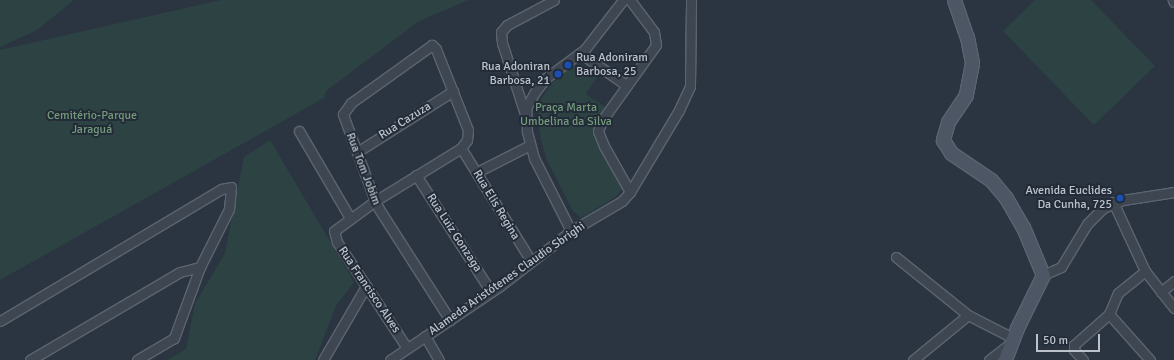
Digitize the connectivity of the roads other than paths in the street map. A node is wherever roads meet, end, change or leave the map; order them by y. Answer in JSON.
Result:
{"nodes":[{"id":1,"x":554,"y":0,"type":"edge"},
{"id":2,"x":623,"y":0,"type":"edge"},
{"id":3,"x":630,"y":0,"type":"edge"},
{"id":4,"x":691,"y":0,"type":"edge"},
{"id":5,"x":954,"y":0,"type":"edge"},
{"id":6,"x":580,"y":53,"type":"junction"},
{"id":7,"x":626,"y":85,"type":"junction"},
{"id":8,"x":453,"y":91,"type":"junction"},
{"id":9,"x":525,"y":114,"type":"junction"},
{"id":10,"x":299,"y":131,"type":"dead end"},
{"id":11,"x":530,"y":145,"type":"junction"},
{"id":12,"x":461,"y":148,"type":"junction"},
{"id":13,"x":356,"y":152,"type":"junction"},
{"id":14,"x":477,"y":172,"type":"junction"},
{"id":15,"x":416,"y":175,"type":"junction"},
{"id":16,"x":630,"y":192,"type":"junction"},
{"id":17,"x":1174,"y":192,"type":"edge"},
{"id":18,"x":375,"y":201,"type":"junction"},
{"id":19,"x":1113,"y":202,"type":"junction"},
{"id":20,"x":350,"y":218,"type":"junction"},
{"id":21,"x":571,"y":231,"type":"junction"},
{"id":22,"x":896,"y":257,"type":"dead end"},
{"id":23,"x":531,"y":261,"type":"junction"},
{"id":24,"x":200,"y":267,"type":"junction"},
{"id":25,"x":1145,"y":271,"type":"junction"},
{"id":26,"x":1043,"y":275,"type":"junction"},
{"id":27,"x":1174,"y":281,"type":"edge"},
{"id":28,"x":366,"y":286,"type":"junction"},
{"id":29,"x":491,"y":292,"type":"junction"},
{"id":30,"x":1161,"y":292,"type":"junction"},
{"id":31,"x":1174,"y":308,"type":"edge"},
{"id":32,"x":1110,"y":314,"type":"junction"},
{"id":33,"x":968,"y":315,"type":"junction"},
{"id":34,"x":450,"y":320,"type":"junction"},
{"id":35,"x":0,"y":321,"type":"edge"},
{"id":36,"x":425,"y":336,"type":"junction"},
{"id":37,"x":1013,"y":340,"type":"junction"},
{"id":38,"x":407,"y":348,"type":"junction"},
{"id":39,"x":30,"y":360,"type":"edge"},
{"id":40,"x":137,"y":360,"type":"edge"},
{"id":41,"x":323,"y":360,"type":"edge"},
{"id":42,"x":390,"y":360,"type":"edge"},
{"id":43,"x":438,"y":360,"type":"edge"},
{"id":44,"x":913,"y":360,"type":"edge"},
{"id":45,"x":990,"y":360,"type":"edge"},
{"id":46,"x":1006,"y":360,"type":"edge"},
{"id":47,"x":1083,"y":360,"type":"edge"},
{"id":48,"x":1150,"y":360,"type":"edge"}],
"edges":[{"from":1,"to":9,"type":"street"},
{"from":2,"to":6,"type":"street"},
{"from":3,"to":7,"type":"street"},
{"from":4,"to":16,"type":"street","name":"Alameda Aristótenes Claudio Sbrighi"},
{"from":5,"to":26,"type":"main road"},
{"from":6,"to":7,"type":"street"},
{"from":6,"to":9,"type":"street"},
{"from":7,"to":16,"type":"street"},
{"from":8,"to":12,"type":"street"},
{"from":8,"to":13,"type":"street","name":"Rua Cazuza"},
{"from":8,"to":13,"type":"street","name":"Rua Tom Jobim"},
{"from":9,"to":11,"type":"street"},
{"from":10,"to":20,"type":"street"},
{"from":11,"to":14,"type":"street"},
{"from":11,"to":21,"type":"street"},
{"from":12,"to":14,"type":"street","name":"Rua Elis Regina"},
{"from":12,"to":15,"type":"street"},
{"from":13,"to":18,"type":"street","name":"Rua Tom Jobim"},
{"from":14,"to":23,"type":"street","name":"Rua Elis Regina"},
{"from":15,"to":18,"type":"street"},
{"from":15,"to":29,"type":"street","name":"Rua Luiz Gonzaga"},
{"from":16,"to":21,"type":"street","name":"Alameda Aristótenes Claudio Sbrighi"},
{"from":17,"to":19,"type":"street"},
{"from":18,"to":20,"type":"street"},
{"from":18,"to":34,"type":"street","name":"Rua Tom Jobim"},
{"from":19,"to":25,"type":"street"},
{"from":19,"to":26,"type":"street"},
{"from":20,"to":28,"type":"street","name":"Rua Francisco Alves"},
{"from":21,"to":23,"type":"street","name":"Alameda Aristótenes Claudio Sbrighi"},
{"from":22,"to":33,"type":"street"},
{"from":23,"to":29,"type":"street","name":"Alameda Aristótenes Claudio Sbrighi"},
{"from":24,"to":35,"type":"street"},
{"from":24,"to":39,"type":"street"},
{"from":24,"to":40,"type":"street"},
{"from":25,"to":30,"type":"street"},
{"from":25,"to":32,"type":"street"},
{"from":26,"to":37,"type":"main road"},
{"from":27,"to":30,"type":"street"},
{"from":28,"to":38,"type":"street","name":"Rua Francisco Alves"},
{"from":28,"to":41,"type":"street"},
{"from":29,"to":34,"type":"street","name":"Alameda Aristótenes Claudio Sbrighi"},
{"from":30,"to":31,"type":"street"},
{"from":32,"to":47,"type":"street"},
{"from":32,"to":48,"type":"street"},
{"from":33,"to":37,"type":"street"},
{"from":33,"to":44,"type":"street"},
{"from":34,"to":36,"type":"street","name":"Alameda Aristótenes Claudio Sbrighi"},
{"from":36,"to":38,"type":"street","name":"Alameda Aristótenes Claudio Sbrighi"},
{"from":36,"to":43,"type":"street"},
{"from":37,"to":45,"type":"street"},
{"from":37,"to":46,"type":"main road"},
{"from":38,"to":42,"type":"street","name":"Alameda Aristótenes Claudio Sbrighi"}]}
